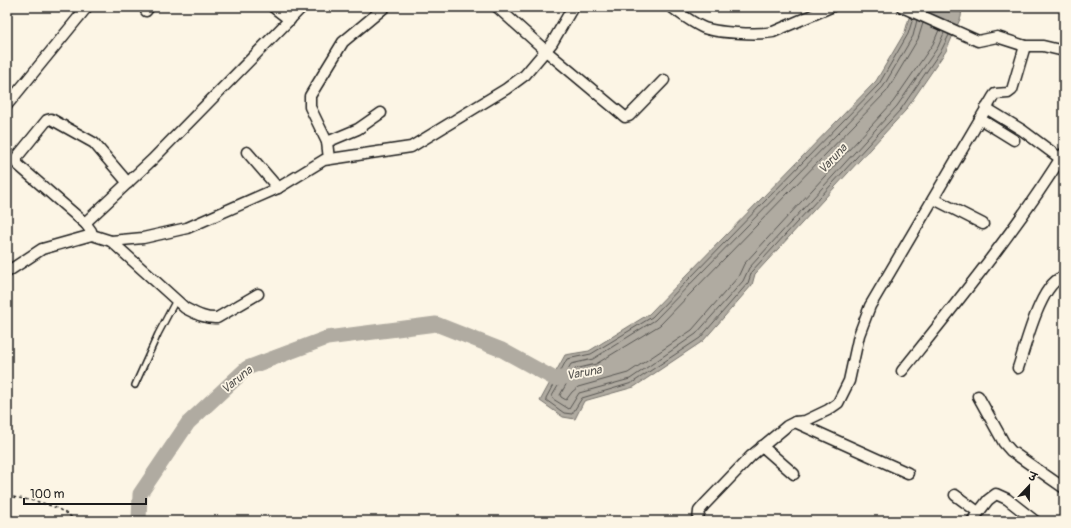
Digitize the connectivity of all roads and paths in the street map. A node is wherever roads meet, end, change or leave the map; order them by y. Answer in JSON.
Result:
{"nodes":[{"id":1,"x":87,"y":7,"type":"edge"},
{"id":2,"x":273,"y":7,"type":"edge"},
{"id":3,"x":302,"y":7,"type":"edge"},
{"id":4,"x":385,"y":7,"type":"edge"},
{"id":5,"x":497,"y":7,"type":"edge"},
{"id":6,"x":573,"y":7,"type":"edge"},
{"id":7,"x":671,"y":7,"type":"edge"},
{"id":8,"x":832,"y":7,"type":"edge"},
{"id":9,"x":906,"y":9,"type":"edge"},
{"id":10,"x":290,"y":20,"type":"junction"},
{"id":11,"x":1025,"y":46,"type":"junction"},
{"id":12,"x":546,"y":51,"type":"junction"},
{"id":13,"x":1064,"y":51,"type":"edge"},
{"id":14,"x":664,"y":80,"type":"dead end"},
{"id":15,"x":7,"y":104,"type":"edge"},
{"id":16,"x":986,"y":108,"type":"junction"},
{"id":17,"x":381,"y":113,"type":"dead end"},
{"id":18,"x":980,"y":119,"type":"junction"},
{"id":19,"x":1014,"y":140,"type":"dead end"},
{"id":20,"x":327,"y":142,"type":"junction"},
{"id":21,"x":246,"y":152,"type":"dead end"},
{"id":22,"x":1062,"y":156,"type":"edge"},
{"id":23,"x":329,"y":159,"type":"junction"},
{"id":24,"x":128,"y":183,"type":"junction"},
{"id":25,"x":278,"y":188,"type":"junction"},
{"id":26,"x":934,"y":199,"type":"junction"},
{"id":27,"x":86,"y":224,"type":"junction"},
{"id":28,"x":983,"y":224,"type":"dead end"},
{"id":29,"x":92,"y":235,"type":"junction"},
{"id":30,"x":111,"y":241,"type":"junction"},
{"id":31,"x":7,"y":272,"type":"edge"},
{"id":32,"x":1064,"y":277,"type":"edge"},
{"id":33,"x":258,"y":294,"type":"dead end"},
{"id":34,"x":176,"y":300,"type":"junction"},
{"id":35,"x":1018,"y":368,"type":"dead end"},
{"id":36,"x":902,"y":371,"type":"dead end"},
{"id":37,"x":134,"y":385,"type":"dead end"},
{"id":38,"x":978,"y":396,"type":"dead end"},
{"id":39,"x":795,"y":422,"type":"junction"},
{"id":40,"x":762,"y":446,"type":"junction"},
{"id":41,"x":908,"y":473,"type":"dead end"},
{"id":42,"x":794,"y":474,"type":"dead end"},
{"id":43,"x":1064,"y":488,"type":"edge"},
{"id":44,"x":955,"y":495,"type":"dead end"},
{"id":45,"x":7,"y":496,"type":"edge"},
{"id":46,"x":978,"y":512,"type":"junction"},
{"id":47,"x":76,"y":521,"type":"edge"},
{"id":48,"x":698,"y":521,"type":"edge"},
{"id":49,"x":972,"y":521,"type":"edge"},
{"id":50,"x":1035,"y":521,"type":"edge"}],
"edges":[{"from":1,"to":15,"type":"street"},
{"from":2,"to":10,"type":"street"},
{"from":3,"to":10,"type":"street"},
{"from":4,"to":20,"type":"street"},
{"from":5,"to":12,"type":"street"},
{"from":6,"to":12,"type":"street"},
{"from":7,"to":8,"type":"street"},
{"from":9,"to":11,"type":"street"},
{"from":10,"to":24,"type":"street"},
{"from":11,"to":13,"type":"street"},
{"from":11,"to":16,"type":"street"},
{"from":12,"to":14,"type":"street"},
{"from":12,"to":23,"type":"street"},
{"from":16,"to":18,"type":"street"},
{"from":16,"to":22,"type":"street"},
{"from":17,"to":20,"type":"street"},
{"from":18,"to":19,"type":"street"},
{"from":18,"to":26,"type":"street"},
{"from":20,"to":23,"type":"street"},
{"from":21,"to":25,"type":"street"},
{"from":22,"to":36,"type":"street"},
{"from":23,"to":25,"type":"street"},
{"from":24,"to":27,"type":"street"},
{"from":24,"to":27,"type":"street"},
{"from":25,"to":30,"type":"street"},
{"from":26,"to":28,"type":"street"},
{"from":26,"to":39,"type":"street"},
{"from":27,"to":29,"type":"street"},
{"from":29,"to":30,"type":"street"},
{"from":29,"to":31,"type":"street"},
{"from":30,"to":34,"type":"street"},
{"from":32,"to":35,"type":"street"},
{"from":33,"to":34,"type":"street"},
{"from":34,"to":37,"type":"lane"},
{"from":38,"to":43,"type":"street"},
{"from":39,"to":40,"type":"street"},
{"from":39,"to":41,"type":"street"},
{"from":40,"to":42,"type":"street"},
{"from":40,"to":48,"type":"street"},
{"from":44,"to":46,"type":"street"},
{"from":45,"to":47,"type":"path"},
{"from":46,"to":49,"type":"street"},
{"from":46,"to":50,"type":"street"}]}
